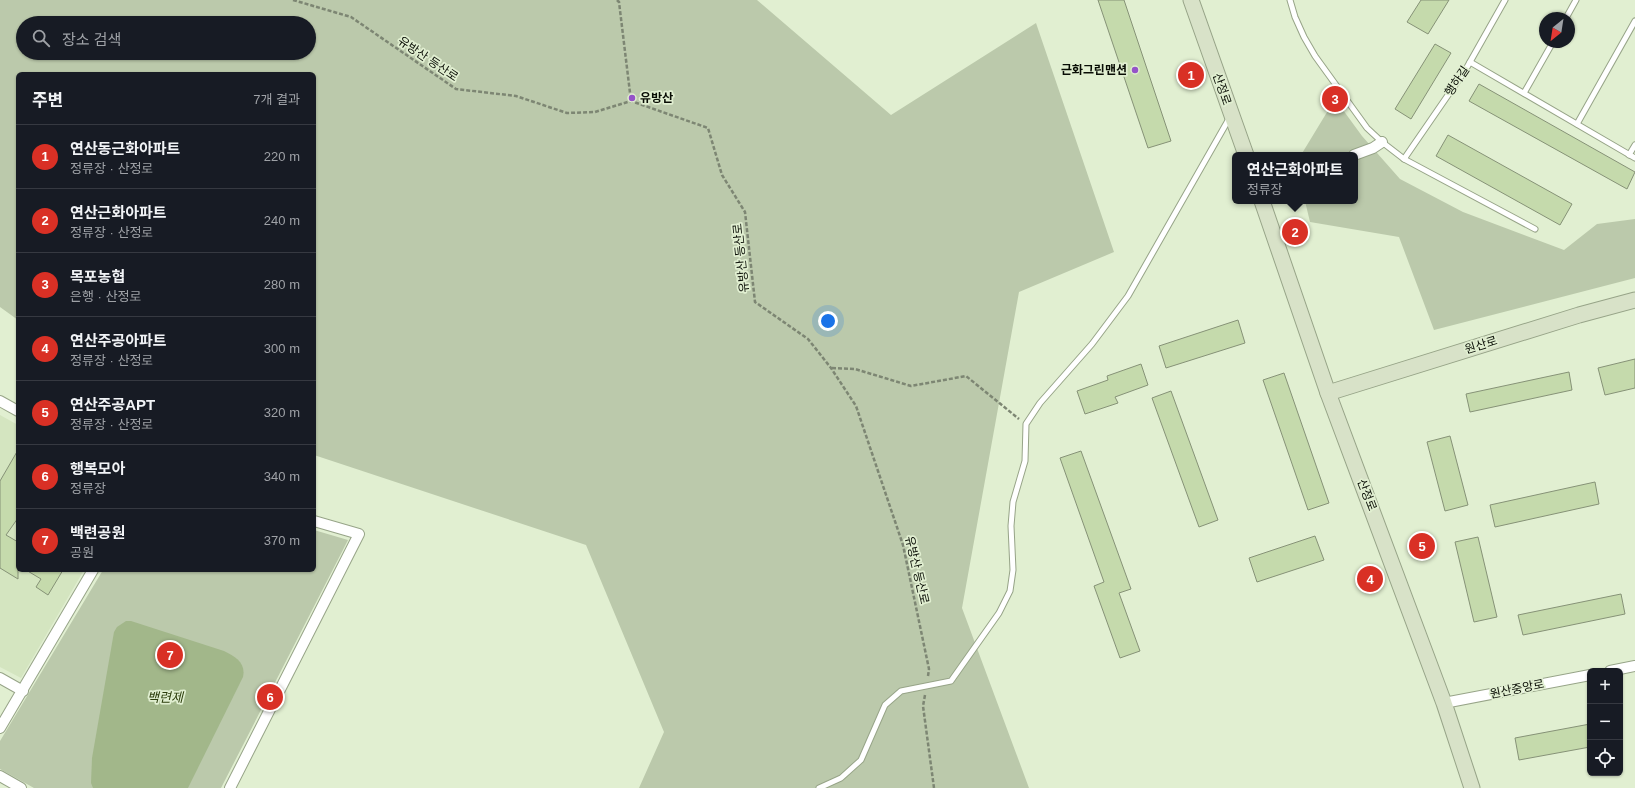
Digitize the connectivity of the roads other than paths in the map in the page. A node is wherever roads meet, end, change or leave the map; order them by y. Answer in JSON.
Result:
{"nodes":[{"id":1,"x":1191,"y":0,"type":"edge"},
{"id":2,"x":1290,"y":0,"type":"edge"},
{"id":3,"x":1506,"y":0,"type":"edge"},
{"id":4,"x":1576,"y":0,"type":"edge"},
{"id":5,"x":1569,"y":12,"type":"edge"},
{"id":6,"x":1635,"y":21,"type":"edge"},
{"id":7,"x":1550,"y":48,"type":"edge"},
{"id":8,"x":1470,"y":62,"type":"junction"},
{"id":9,"x":1524,"y":93,"type":"junction"},
{"id":10,"x":1231,"y":114,"type":"junction"},
{"id":11,"x":1577,"y":124,"type":"junction"},
{"id":12,"x":1382,"y":142,"type":"junction"},
{"id":13,"x":1635,"y":145,"type":"edge"},
{"id":14,"x":1245,"y":152,"type":"edge"},
{"id":15,"x":1358,"y":154,"type":"edge"},
{"id":16,"x":1629,"y":155,"type":"junction"},
{"id":17,"x":1635,"y":158,"type":"edge"},
{"id":18,"x":1404,"y":159,"type":"junction"},
{"id":19,"x":1263,"y":204,"type":"edge"},
{"id":20,"x":1535,"y":229,"type":"dead end"},
{"id":21,"x":1635,"y":300,"type":"edge"},
{"id":22,"x":1328,"y":393,"type":"junction"},
{"id":23,"x":0,"y":401,"type":"edge"},
{"id":24,"x":16,"y":410,"type":"edge"},
{"id":25,"x":316,"y":522,"type":"edge"},
{"id":26,"x":92,"y":572,"type":"edge"},
{"id":27,"x":1635,"y":666,"type":"edge"},
{"id":28,"x":1623,"y":668,"type":"edge"},
{"id":29,"x":1587,"y":676,"type":"edge"},
{"id":30,"x":0,"y":678,"type":"edge"},
{"id":31,"x":23,"y":691,"type":"junction"},
{"id":32,"x":1444,"y":703,"type":"junction"},
{"id":33,"x":0,"y":728,"type":"edge"},
{"id":34,"x":0,"y":776,"type":"edge"},
{"id":35,"x":22,"y":788,"type":"edge"},
{"id":36,"x":230,"y":788,"type":"edge"},
{"id":37,"x":819,"y":788,"type":"edge"},
{"id":38,"x":1472,"y":788,"type":"edge"}],
"edges":[{"from":1,"to":10,"type":"street","name":"산정로"},
{"from":2,"to":12,"type":"lane"},
{"from":3,"to":8,"type":"lane","name":"행하길"},
{"from":4,"to":5,"type":"lane"},
{"from":6,"to":11,"type":"lane"},
{"from":7,"to":9,"type":"lane"},
{"from":8,"to":9,"type":"lane"},
{"from":8,"to":18,"type":"lane","name":"행하길"},
{"from":9,"to":11,"type":"lane"},
{"from":10,"to":14,"type":"street","name":"산정로"},
{"from":10,"to":37,"type":"lane"},
{"from":11,"to":16,"type":"lane"},
{"from":12,"to":15,"type":"street"},
{"from":12,"to":18,"type":"lane"},
{"from":13,"to":16,"type":"lane"},
{"from":16,"to":17,"type":"lane"},
{"from":18,"to":20,"type":"lane"},
{"from":19,"to":22,"type":"street","name":"산정로"},
{"from":21,"to":22,"type":"street","name":"원산로"},
{"from":22,"to":32,"type":"street","name":"산정로"},
{"from":23,"to":24,"type":"street"},
{"from":25,"to":36,"type":"street"},
{"from":26,"to":31,"type":"street"},
{"from":27,"to":28,"type":"street"},
{"from":29,"to":32,"type":"street","name":"원산중앙로"},
{"from":30,"to":31,"type":"street"},
{"from":31,"to":33,"type":"street"},
{"from":32,"to":38,"type":"street","name":"산정로"},
{"from":34,"to":35,"type":"street"}]}
